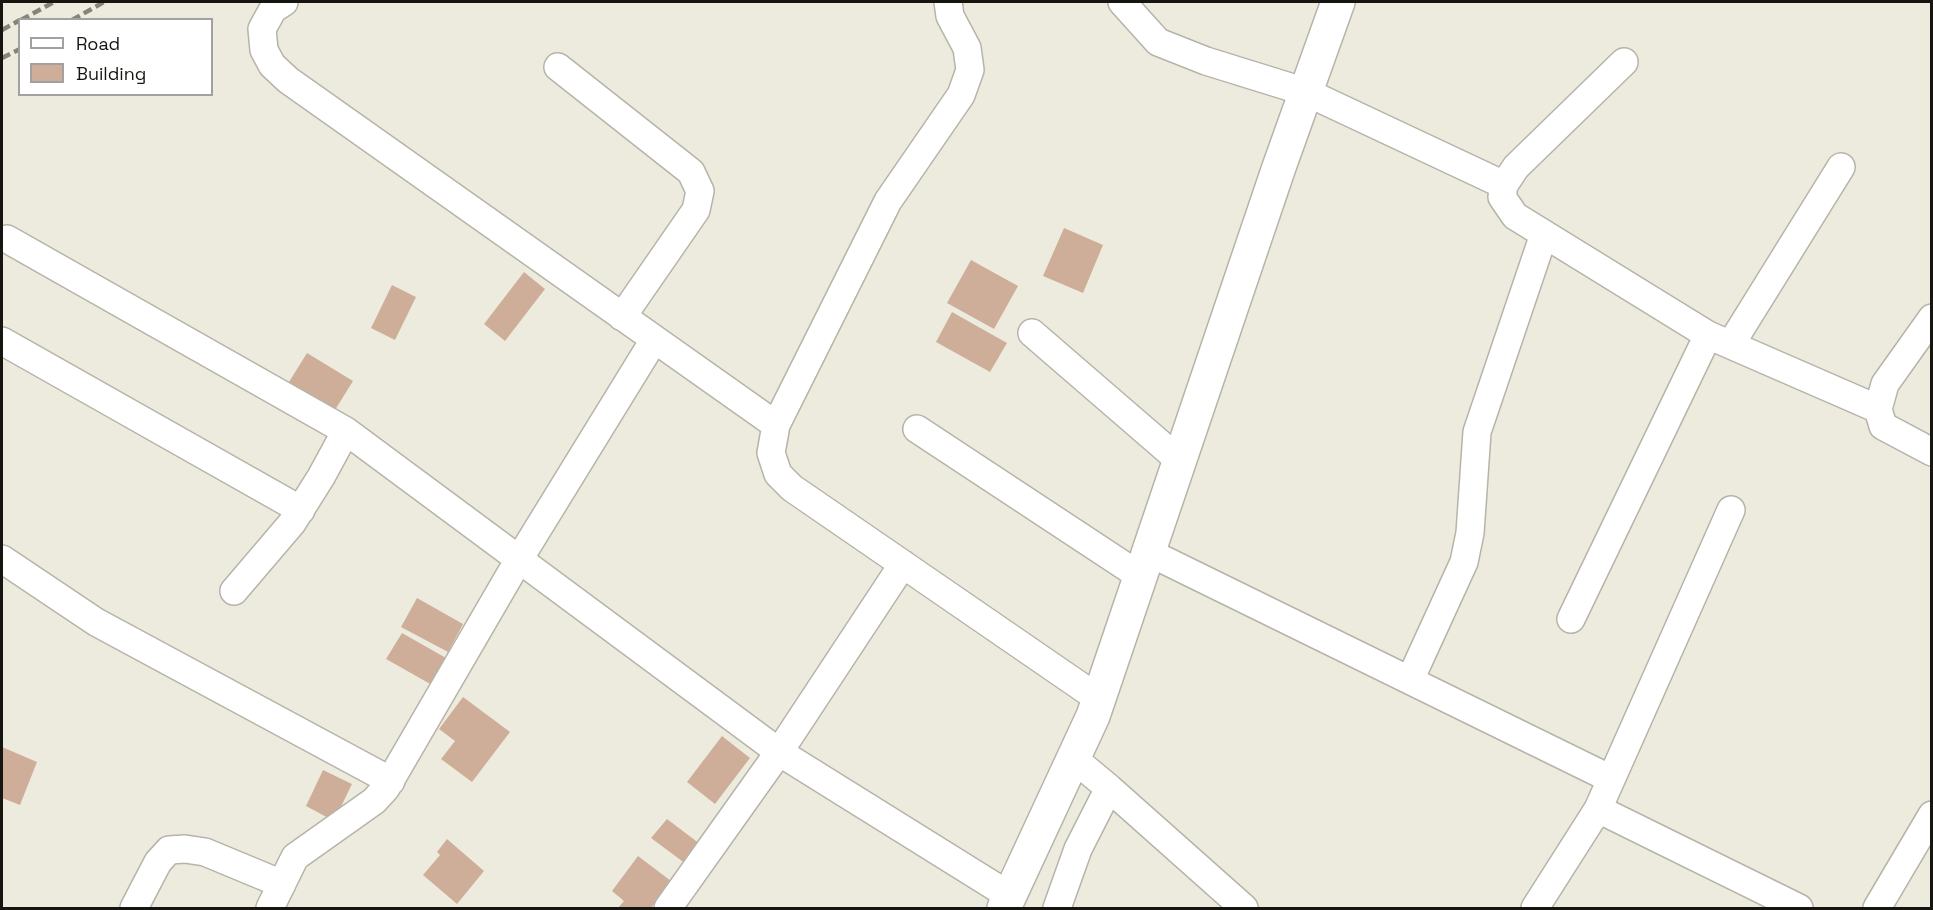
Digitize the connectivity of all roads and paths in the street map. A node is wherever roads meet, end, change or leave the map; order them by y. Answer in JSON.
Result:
{"nodes":[{"id":1,"x":284,"y":2,"type":"edge"},
{"id":2,"x":948,"y":2,"type":"edge"},
{"id":3,"x":1122,"y":2,"type":"edge"},
{"id":4,"x":1338,"y":2,"type":"edge"},
{"id":5,"x":1624,"y":62,"type":"dead end"},
{"id":6,"x":558,"y":67,"type":"dead end"},
{"id":7,"x":1306,"y":92,"type":"junction"},
{"id":8,"x":1841,"y":167,"type":"dead end"},
{"id":9,"x":1504,"y":185,"type":"junction"},
{"id":10,"x":1544,"y":234,"type":"junction"},
{"id":11,"x":8,"y":239,"type":"dead end"},
{"id":12,"x":622,"y":317,"type":"junction"},
{"id":13,"x":1932,"y":318,"type":"edge"},
{"id":14,"x":1032,"y":333,"type":"dead end"},
{"id":15,"x":1719,"y":339,"type":"junction"},
{"id":16,"x":654,"y":340,"type":"junction"},
{"id":17,"x":2,"y":341,"type":"edge"},
{"id":18,"x":1878,"y":409,"type":"junction"},
{"id":19,"x":776,"y":425,"type":"junction"},
{"id":20,"x":917,"y":429,"type":"dead end"},
{"id":21,"x":346,"y":431,"type":"junction"},
{"id":22,"x":1932,"y":452,"type":"edge"},
{"id":23,"x":1179,"y":460,"type":"junction"},
{"id":24,"x":301,"y":510,"type":"junction"},
{"id":25,"x":1731,"y":510,"type":"dead end"},
{"id":26,"x":2,"y":559,"type":"edge"},
{"id":27,"x":518,"y":561,"type":"junction"},
{"id":28,"x":903,"y":564,"type":"junction"},
{"id":29,"x":1144,"y":564,"type":"junction"},
{"id":30,"x":234,"y":591,"type":"dead end"},
{"id":31,"x":1571,"y":619,"type":"dead end"},
{"id":32,"x":1410,"y":680,"type":"junction"},
{"id":33,"x":1099,"y":699,"type":"junction"},
{"id":34,"x":779,"y":752,"type":"junction"},
{"id":35,"x":1074,"y":759,"type":"junction"},
{"id":36,"x":1611,"y":779,"type":"junction"},
{"id":37,"x":391,"y":781,"type":"junction"},
{"id":38,"x":1109,"y":788,"type":"junction"},
{"id":39,"x":1598,"y":809,"type":"junction"},
{"id":40,"x":1932,"y":815,"type":"edge"},
{"id":41,"x":282,"y":884,"type":"junction"},
{"id":42,"x":1007,"y":902,"type":"edge"},
{"id":43,"x":134,"y":909,"type":"edge"},
{"id":44,"x":270,"y":909,"type":"edge"},
{"id":45,"x":668,"y":909,"type":"edge"},
{"id":46,"x":1057,"y":909,"type":"edge"},
{"id":47,"x":1244,"y":909,"type":"edge"},
{"id":48,"x":1535,"y":909,"type":"edge"},
{"id":49,"x":1799,"y":909,"type":"edge"},
{"id":50,"x":1877,"y":909,"type":"edge"}],
"edges":[{"from":1,"to":12,"type":"street"},
{"from":2,"to":19,"type":"street"},
{"from":3,"to":7,"type":"street"},
{"from":4,"to":7,"type":"street"},
{"from":5,"to":9,"type":"street"},
{"from":6,"to":12,"type":"street"},
{"from":7,"to":9,"type":"street"},
{"from":7,"to":23,"type":"street"},
{"from":8,"to":15,"type":"street"},
{"from":9,"to":10,"type":"street"},
{"from":10,"to":15,"type":"street"},
{"from":10,"to":32,"type":"street"},
{"from":11,"to":21,"type":"street"},
{"from":12,"to":16,"type":"street"},
{"from":13,"to":18,"type":"street"},
{"from":14,"to":23,"type":"street"},
{"from":15,"to":18,"type":"street"},
{"from":15,"to":31,"type":"street"},
{"from":16,"to":19,"type":"street"},
{"from":16,"to":27,"type":"street"},
{"from":17,"to":24,"type":"street"},
{"from":18,"to":22,"type":"street"},
{"from":19,"to":28,"type":"street"},
{"from":20,"to":29,"type":"street"},
{"from":21,"to":24,"type":"street"},
{"from":21,"to":27,"type":"street"},
{"from":23,"to":29,"type":"street"},
{"from":24,"to":30,"type":"street"},
{"from":25,"to":36,"type":"street"},
{"from":26,"to":37,"type":"street"},
{"from":27,"to":34,"type":"street"},
{"from":27,"to":37,"type":"street"},
{"from":28,"to":33,"type":"street"},
{"from":28,"to":34,"type":"street"},
{"from":29,"to":32,"type":"street"},
{"from":29,"to":33,"type":"street"},
{"from":32,"to":36,"type":"street"},
{"from":33,"to":35,"type":"street"},
{"from":34,"to":42,"type":"street"},
{"from":34,"to":45,"type":"street"},
{"from":35,"to":38,"type":"street"},
{"from":35,"to":42,"type":"street"},
{"from":36,"to":39,"type":"street"},
{"from":37,"to":41,"type":"street"},
{"from":38,"to":46,"type":"street"},
{"from":38,"to":47,"type":"street"},
{"from":39,"to":48,"type":"street"},
{"from":39,"to":49,"type":"street"},
{"from":40,"to":50,"type":"street"},
{"from":41,"to":43,"type":"street"},
{"from":41,"to":44,"type":"street"}]}
